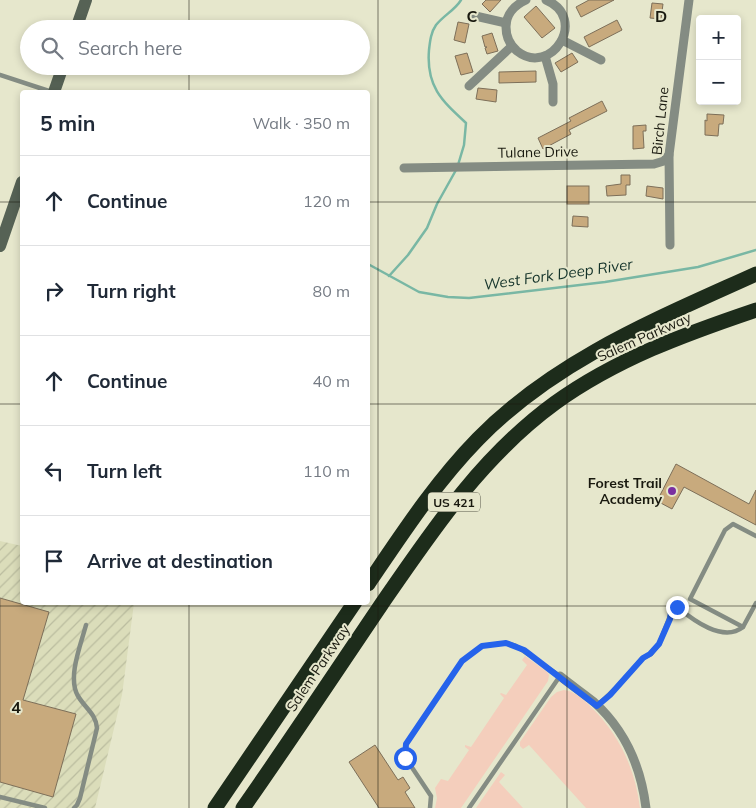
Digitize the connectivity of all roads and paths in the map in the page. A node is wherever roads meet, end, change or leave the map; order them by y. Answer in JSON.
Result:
{"nodes":[{"id":1,"x":86,"y":0,"type":"edge"},
{"id":2,"x":526,"y":0,"type":"edge"},
{"id":3,"x":546,"y":0,"type":"edge"},
{"id":4,"x":565,"y":0,"type":"edge"},
{"id":5,"x":689,"y":0,"type":"edge"},
{"id":6,"x":557,"y":7,"type":"junction"},
{"id":7,"x":471,"y":14,"type":"dead end"},
{"id":8,"x":79,"y":20,"type":"edge"},
{"id":9,"x":506,"y":23,"type":"junction"},
{"id":10,"x":562,"y":40,"type":"junction"},
{"id":11,"x":512,"y":46,"type":"junction"},
{"id":12,"x":545,"y":56,"type":"junction"},
{"id":13,"x":601,"y":60,"type":"dead end"},
{"id":14,"x":0,"y":75,"type":"edge"},
{"id":15,"x":60,"y":75,"type":"edge"},
{"id":16,"x":469,"y":86,"type":"dead end"},
{"id":17,"x":48,"y":90,"type":"edge"},
{"id":18,"x":55,"y":90,"type":"edge"},
{"id":19,"x":553,"y":102,"type":"dead end"},
{"id":20,"x":669,"y":155,"type":"junction"},
{"id":21,"x":404,"y":168,"type":"dead end"},
{"id":22,"x":20,"y":188,"type":"edge"},
{"id":23,"x":670,"y":245,"type":"dead end"},
{"id":24,"x":0,"y":246,"type":"edge"},
{"id":25,"x":756,"y":274,"type":"edge"},
{"id":26,"x":756,"y":310,"type":"edge"},
{"id":27,"x":756,"y":536,"type":"edge"},
{"id":28,"x":370,"y":581,"type":"edge"},
{"id":29,"x":756,"y":603,"type":"edge"},
{"id":30,"x":353,"y":605,"type":"edge"},
{"id":31,"x":86,"y":624,"type":"dead end"},
{"id":32,"x":743,"y":627,"type":"junction"},
{"id":33,"x":560,"y":676,"type":"junction"},
{"id":34,"x":597,"y":706,"type":"junction"},
{"id":35,"x":0,"y":797,"type":"edge"},
{"id":36,"x":244,"y":806,"type":"edge"},
{"id":37,"x":45,"y":808,"type":"edge"},
{"id":38,"x":74,"y":808,"type":"edge"},
{"id":39,"x":215,"y":808,"type":"edge"},
{"id":40,"x":430,"y":808,"type":"edge"},
{"id":41,"x":469,"y":808,"type":"edge"},
{"id":42,"x":646,"y":808,"type":"edge"}],
"edges":[{"from":1,"to":8,"type":"street"},
{"from":2,"to":9,"type":"street"},
{"from":3,"to":6,"type":"street"},
{"from":4,"to":6,"type":"street"},
{"from":5,"to":20,"type":"street","name":"Birch Lane"},
{"from":6,"to":10,"type":"street"},
{"from":7,"to":9,"type":"street"},
{"from":9,"to":11,"type":"street"},
{"from":10,"to":12,"type":"street"},
{"from":10,"to":13,"type":"street"},
{"from":11,"to":12,"type":"street"},
{"from":11,"to":16,"type":"street"},
{"from":12,"to":19,"type":"street"},
{"from":14,"to":17,"type":"lane"},
{"from":15,"to":18,"type":"street"},
{"from":20,"to":21,"type":"street","name":"Tulane Drive"},
{"from":20,"to":23,"type":"street","name":"Birch Lane"},
{"from":22,"to":24,"type":"street"},
{"from":25,"to":28,"type":"highway","name":"Salem Parkway","number":"US 421"},
{"from":26,"to":36,"type":"highway","name":"Salem Parkway","number":"US 421"},
{"from":27,"to":32,"type":"lane"},
{"from":29,"to":32,"type":"lane"},
{"from":30,"to":39,"type":"highway","name":"Salem Parkway"},
{"from":31,"to":38,"type":"lane"},
{"from":32,"to":34,"type":"lane"},
{"from":33,"to":34,"type":"street"},
{"from":33,"to":40,"type":"lane"},
{"from":33,"to":41,"type":"lane"},
{"from":34,"to":42,"type":"street"},
{"from":35,"to":37,"type":"lane"}]}
